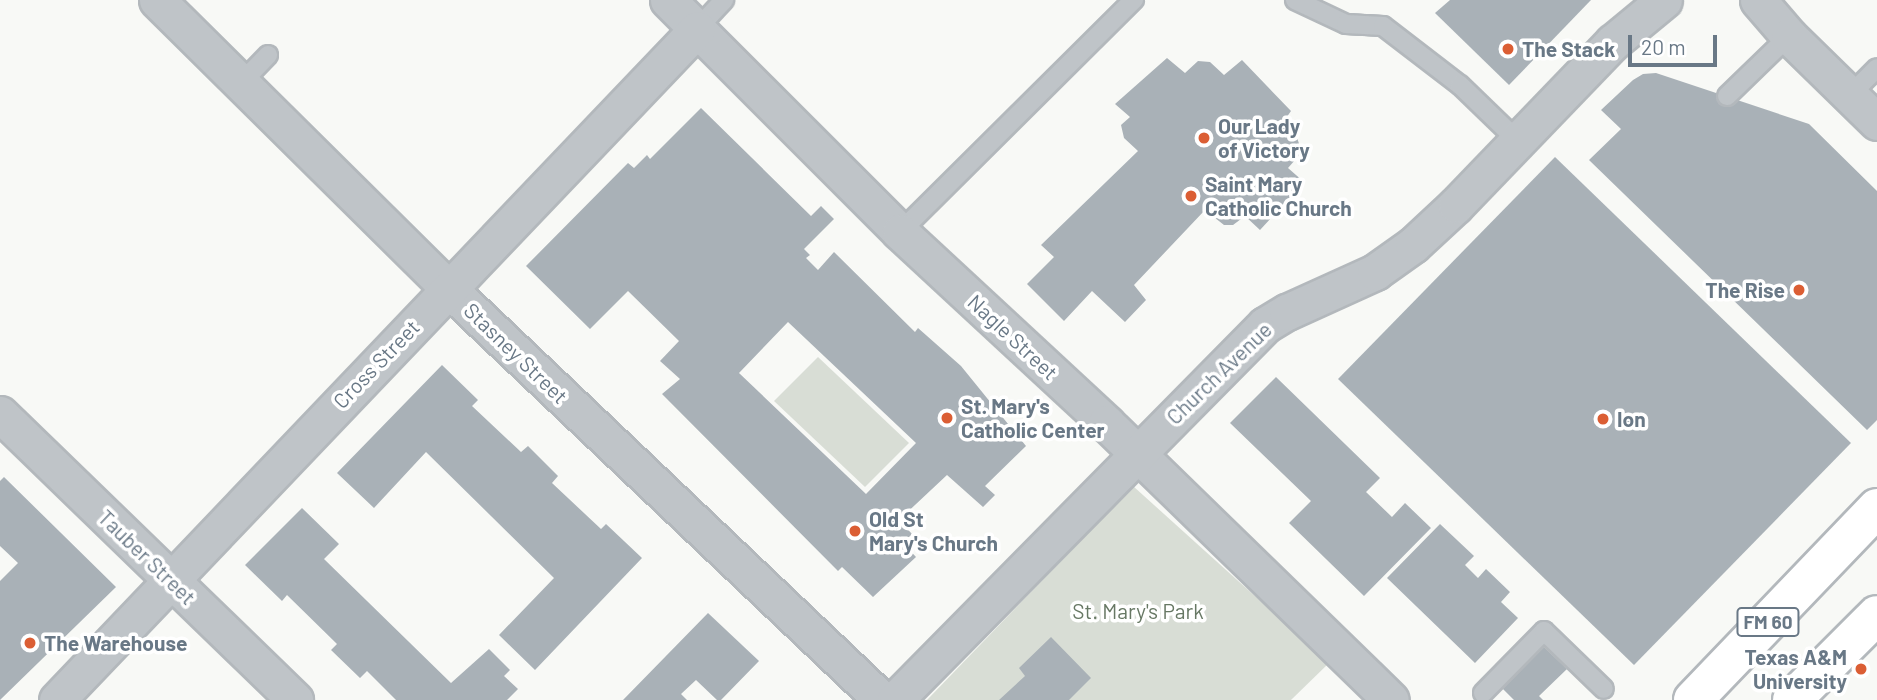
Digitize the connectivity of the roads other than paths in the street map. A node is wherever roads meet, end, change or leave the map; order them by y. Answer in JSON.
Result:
{"nodes":[{"id":1,"x":157,"y":0,"type":"edge"},
{"id":2,"x":668,"y":0,"type":"edge"},
{"id":3,"x":724,"y":0,"type":"edge"},
{"id":4,"x":1134,"y":0,"type":"edge"},
{"id":5,"x":1295,"y":0,"type":"edge"},
{"id":6,"x":1664,"y":0,"type":"edge"},
{"id":7,"x":1758,"y":0,"type":"edge"},
{"id":8,"x":697,"y":29,"type":"junction"},
{"id":9,"x":1789,"y":36,"type":"junction"},
{"id":10,"x":268,"y":55,"type":"dead end"},
{"id":11,"x":1877,"y":68,"type":"edge"},
{"id":12,"x":241,"y":83,"type":"junction"},
{"id":13,"x":1727,"y":96,"type":"dead end"},
{"id":14,"x":1850,"y":96,"type":"junction"},
{"id":15,"x":1877,"y":122,"type":"edge"},
{"id":16,"x":1516,"y":139,"type":"junction"},
{"id":17,"x":900,"y":232,"type":"junction"},
{"id":18,"x":449,"y":289,"type":"junction"},
{"id":19,"x":0,"y":414,"type":"edge"},
{"id":20,"x":1137,"y":454,"type":"junction"},
{"id":21,"x":1877,"y":508,"type":"edge"},
{"id":22,"x":170,"y":580,"type":"junction"},
{"id":23,"x":1877,"y":615,"type":"edge"},
{"id":24,"x":1604,"y":689,"type":"dead end"},
{"id":25,"x":1483,"y":693,"type":"dead end"},
{"id":26,"x":57,"y":700,"type":"edge"},
{"id":27,"x":295,"y":700,"type":"edge"},
{"id":28,"x":882,"y":700,"type":"edge"},
{"id":29,"x":895,"y":700,"type":"edge"},
{"id":30,"x":1391,"y":700,"type":"edge"},
{"id":31,"x":1693,"y":700,"type":"edge"},
{"id":32,"x":1792,"y":700,"type":"edge"}],
"edges":[{"from":1,"to":12,"type":"street","name":"Stasney Street"},
{"from":2,"to":8,"type":"street","name":"Nagle Street"},
{"from":3,"to":8,"type":"lane"},
{"from":4,"to":17,"type":"lane"},
{"from":5,"to":16,"type":"lane"},
{"from":6,"to":16,"type":"street","name":"Church Avenue"},
{"from":7,"to":9,"type":"street"},
{"from":8,"to":17,"type":"street","name":"Nagle Street"},
{"from":8,"to":18,"type":"street","name":"Cross Street"},
{"from":9,"to":13,"type":"lane"},
{"from":9,"to":14,"type":"street"},
{"from":10,"to":12,"type":"lane"},
{"from":11,"to":14,"type":"lane"},
{"from":12,"to":18,"type":"street","name":"Stasney Street"},
{"from":14,"to":15,"type":"street"},
{"from":16,"to":20,"type":"street","name":"Church Avenue"},
{"from":17,"to":20,"type":"street","name":"Nagle Street"},
{"from":18,"to":22,"type":"street","name":"Cross Street"},
{"from":18,"to":28,"type":"street","name":"Stasney Street"},
{"from":19,"to":22,"type":"street","name":"Tauber Street"},
{"from":20,"to":29,"type":"street","name":"Church Avenue"},
{"from":20,"to":30,"type":"street","name":"Nagle Street"},
{"from":21,"to":31,"type":"main road","number":"FM 60"},
{"from":22,"to":26,"type":"street","name":"Cross Street"},
{"from":22,"to":27,"type":"street","name":"Tauber Street"},
{"from":23,"to":32,"type":"main road"},
{"from":24,"to":25,"type":"lane"}]}
